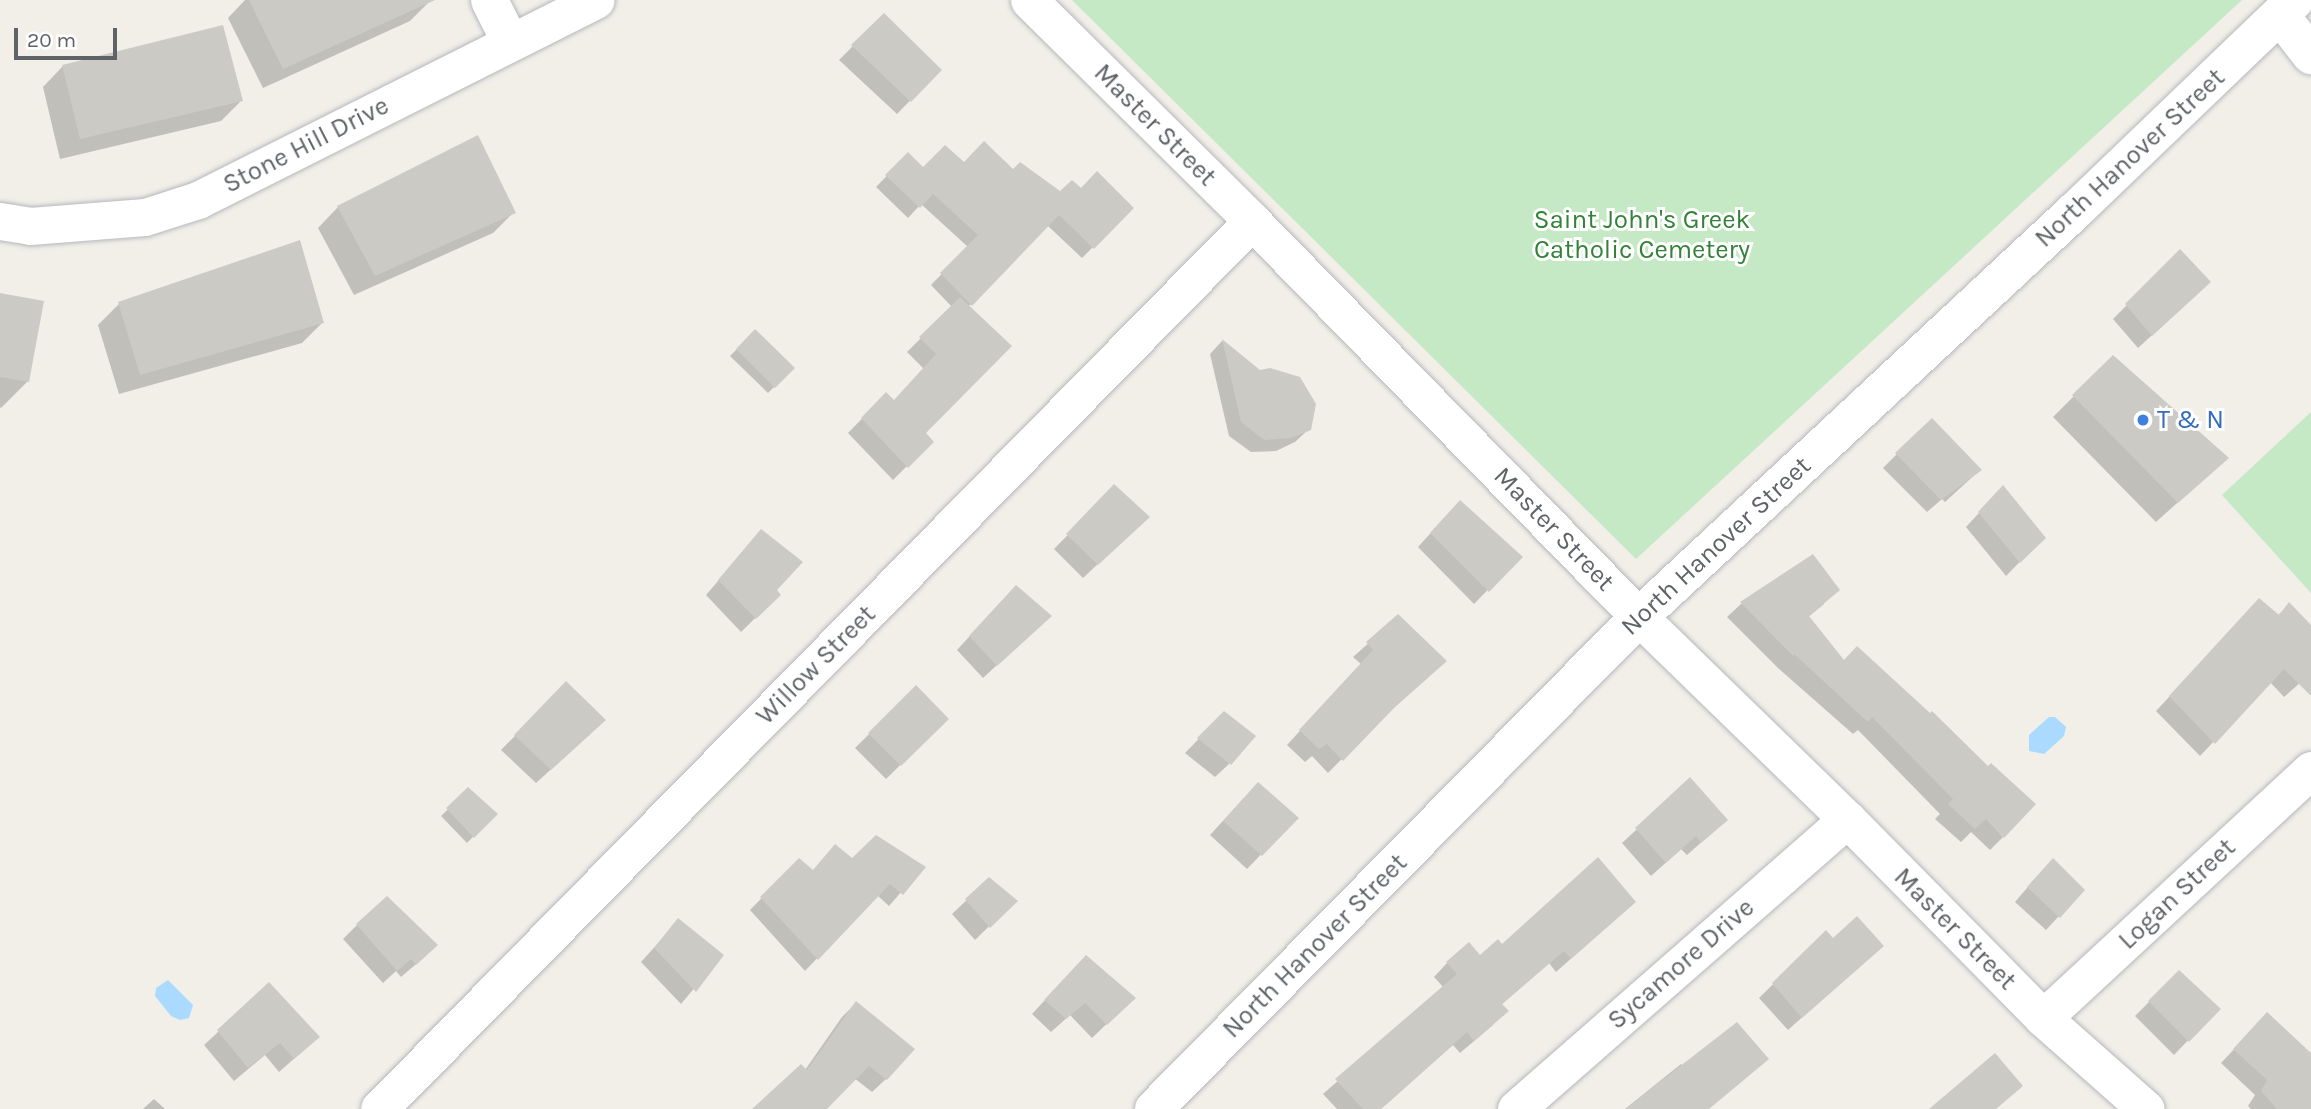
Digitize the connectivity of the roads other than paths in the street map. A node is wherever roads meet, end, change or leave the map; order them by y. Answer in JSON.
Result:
{"nodes":[{"id":1,"x":489,"y":0,"type":"edge"},
{"id":2,"x":594,"y":0,"type":"edge"},
{"id":3,"x":1029,"y":0,"type":"edge"},
{"id":4,"x":2288,"y":8,"type":"edge"},
{"id":5,"x":510,"y":42,"type":"junction"},
{"id":6,"x":2311,"y":55,"type":"edge"},
{"id":7,"x":0,"y":220,"type":"edge"},
{"id":8,"x":1252,"y":221,"type":"junction"},
{"id":9,"x":1639,"y":617,"type":"junction"},
{"id":10,"x":2311,"y":770,"type":"edge"},
{"id":11,"x":1847,"y":819,"type":"junction"},
{"id":12,"x":2043,"y":1018,"type":"junction"},
{"id":13,"x":379,"y":1109,"type":"edge"},
{"id":14,"x":1154,"y":1109,"type":"edge"},
{"id":15,"x":1516,"y":1109,"type":"edge"},
{"id":16,"x":2146,"y":1109,"type":"edge"}],
"edges":[{"from":1,"to":5,"type":"street"},
{"from":2,"to":5,"type":"street","name":"Stone Hill Drive"},
{"from":3,"to":8,"type":"street","name":"Master Street"},
{"from":4,"to":6,"type":"street"},
{"from":4,"to":9,"type":"street","name":"North Hanover Street"},
{"from":5,"to":7,"type":"street","name":"Stone Hill Drive"},
{"from":8,"to":9,"type":"street","name":"Master Street"},
{"from":8,"to":13,"type":"street","name":"Willow Street"},
{"from":9,"to":11,"type":"street","name":"Master Street"},
{"from":9,"to":14,"type":"street","name":"North Hanover Street"},
{"from":10,"to":12,"type":"street","name":"Logan Street"},
{"from":11,"to":12,"type":"street","name":"Master Street"},
{"from":11,"to":15,"type":"street","name":"Sycamore Drive"},
{"from":12,"to":16,"type":"street","name":"Master Street"}]}
